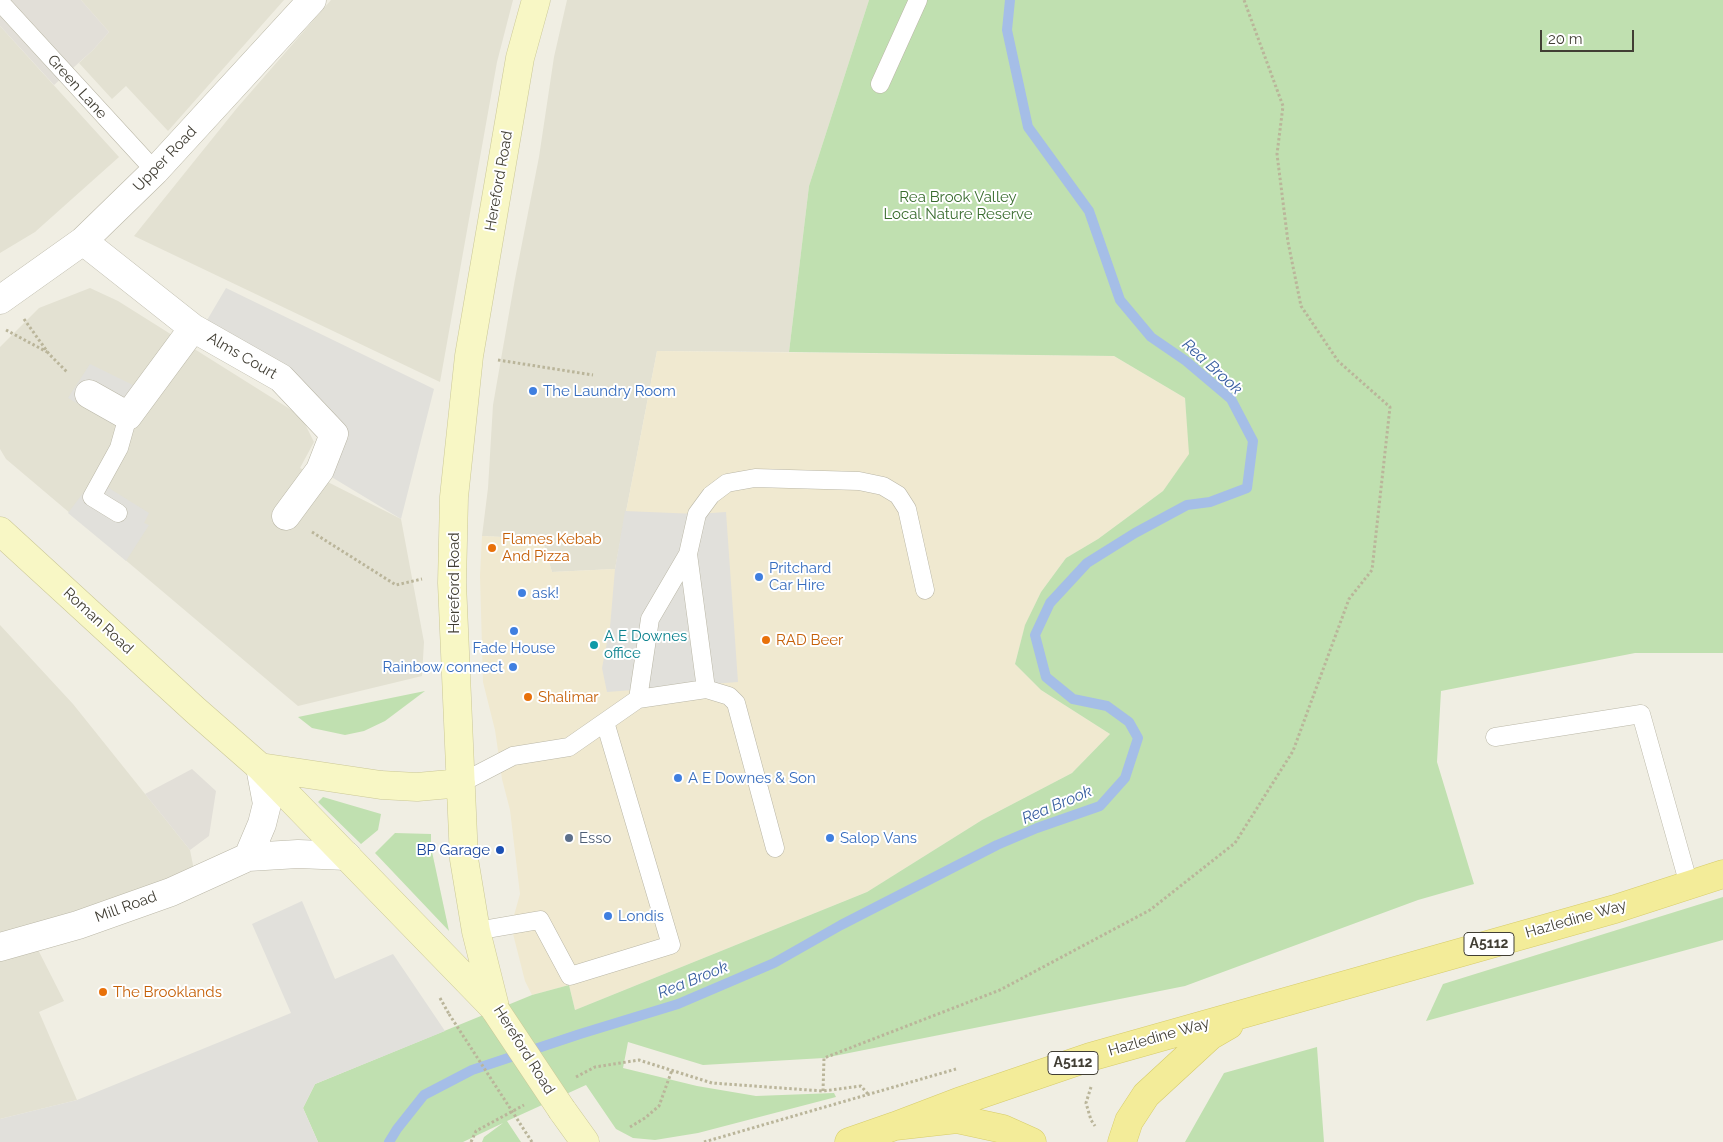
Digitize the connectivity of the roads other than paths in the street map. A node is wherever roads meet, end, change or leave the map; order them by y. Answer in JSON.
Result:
{"nodes":[{"id":1,"x":312,"y":0,"type":"edge"},
{"id":2,"x":536,"y":0,"type":"edge"},
{"id":3,"x":918,"y":0,"type":"edge"},
{"id":4,"x":0,"y":2,"type":"edge"},
{"id":5,"x":880,"y":84,"type":"dead end"},
{"id":6,"x":155,"y":172,"type":"junction"},
{"id":7,"x":83,"y":241,"type":"junction"},
{"id":8,"x":10,"y":306,"type":"edge"},
{"id":9,"x":193,"y":328,"type":"junction"},
{"id":10,"x":89,"y":394,"type":"road end"},
{"id":11,"x":128,"y":416,"type":"junction"},
{"id":12,"x":118,"y":513,"type":"dead end"},
{"id":13,"x":286,"y":516,"type":"road end"},
{"id":14,"x":0,"y":531,"type":"edge"},
{"id":15,"x":688,"y":554,"type":"junction"},
{"id":16,"x":925,"y":590,"type":"dead end"},
{"id":17,"x":706,"y":689,"type":"junction"},
{"id":18,"x":638,"y":699,"type":"junction"},
{"id":19,"x":605,"y":722,"type":"junction"},
{"id":20,"x":1495,"y":737,"type":"dead end"},
{"id":21,"x":260,"y":767,"type":"junction"},
{"id":22,"x":461,"y":783,"type":"junction"},
{"id":23,"x":775,"y":848,"type":"dead end"},
{"id":24,"x":347,"y":856,"type":"junction"},
{"id":25,"x":248,"y":857,"type":"junction"},
{"id":26,"x":1723,"y":874,"type":"edge"},
{"id":27,"x":1689,"y":885,"type":"junction"},
{"id":28,"x":476,"y":931,"type":"junction"},
{"id":29,"x":0,"y":947,"type":"edge"},
{"id":30,"x":1254,"y":1010,"type":"junction"},
{"id":31,"x":496,"y":1011,"type":"junction"},
{"id":32,"x":895,"y":1126,"type":"junction"},
{"id":33,"x":585,"y":1142,"type":"edge"},
{"id":34,"x":849,"y":1142,"type":"edge"},
{"id":35,"x":1032,"y":1142,"type":"edge"},
{"id":36,"x":1122,"y":1142,"type":"edge"}],
"edges":[{"from":1,"to":6,"type":"street","name":"Upper Road"},
{"from":2,"to":22,"type":"main road","name":"Hereford Road"},
{"from":3,"to":5,"type":"lane"},
{"from":4,"to":6,"type":"lane","name":"Green Lane"},
{"from":6,"to":7,"type":"street","name":"Upper Road"},
{"from":7,"to":8,"type":"street","name":"Upper Road"},
{"from":7,"to":9,"type":"street","name":"Alms Court"},
{"from":9,"to":11,"type":"street"},
{"from":9,"to":13,"type":"street","name":"Alms Court"},
{"from":10,"to":11,"type":"street"},
{"from":11,"to":12,"type":"lane"},
{"from":14,"to":21,"type":"main road","name":"Roman Road"},
{"from":15,"to":16,"type":"lane"},
{"from":15,"to":17,"type":"lane"},
{"from":15,"to":18,"type":"lane"},
{"from":17,"to":18,"type":"lane"},
{"from":17,"to":23,"type":"lane"},
{"from":18,"to":19,"type":"lane"},
{"from":19,"to":22,"type":"lane"},
{"from":19,"to":28,"type":"lane"},
{"from":20,"to":27,"type":"lane"},
{"from":21,"to":22,"type":"main road"},
{"from":21,"to":24,"type":"main road","name":"Roman Road"},
{"from":21,"to":25,"type":"street"},
{"from":22,"to":28,"type":"main road","name":"Hereford Road"},
{"from":24,"to":25,"type":"street","name":"Mill Road"},
{"from":24,"to":31,"type":"main road","name":"Roman Road"},
{"from":25,"to":29,"type":"street","name":"Mill Road"},
{"from":26,"to":27,"type":"main road","name":"Hazledine Way","number":"A5112"},
{"from":27,"to":30,"type":"main road","name":"Hazledine Way","number":"A5112"},
{"from":28,"to":31,"type":"main road","name":"Hereford Road"},
{"from":30,"to":32,"type":"main road","name":"Hazledine Way","number":"A5112"},
{"from":30,"to":36,"type":"main road","name":"Hazledine Way","number":"A5112"},
{"from":31,"to":33,"type":"main road","name":"Hereford Road","bridge":true},
{"from":32,"to":34,"type":"main road"},
{"from":32,"to":35,"type":"main road"}]}
